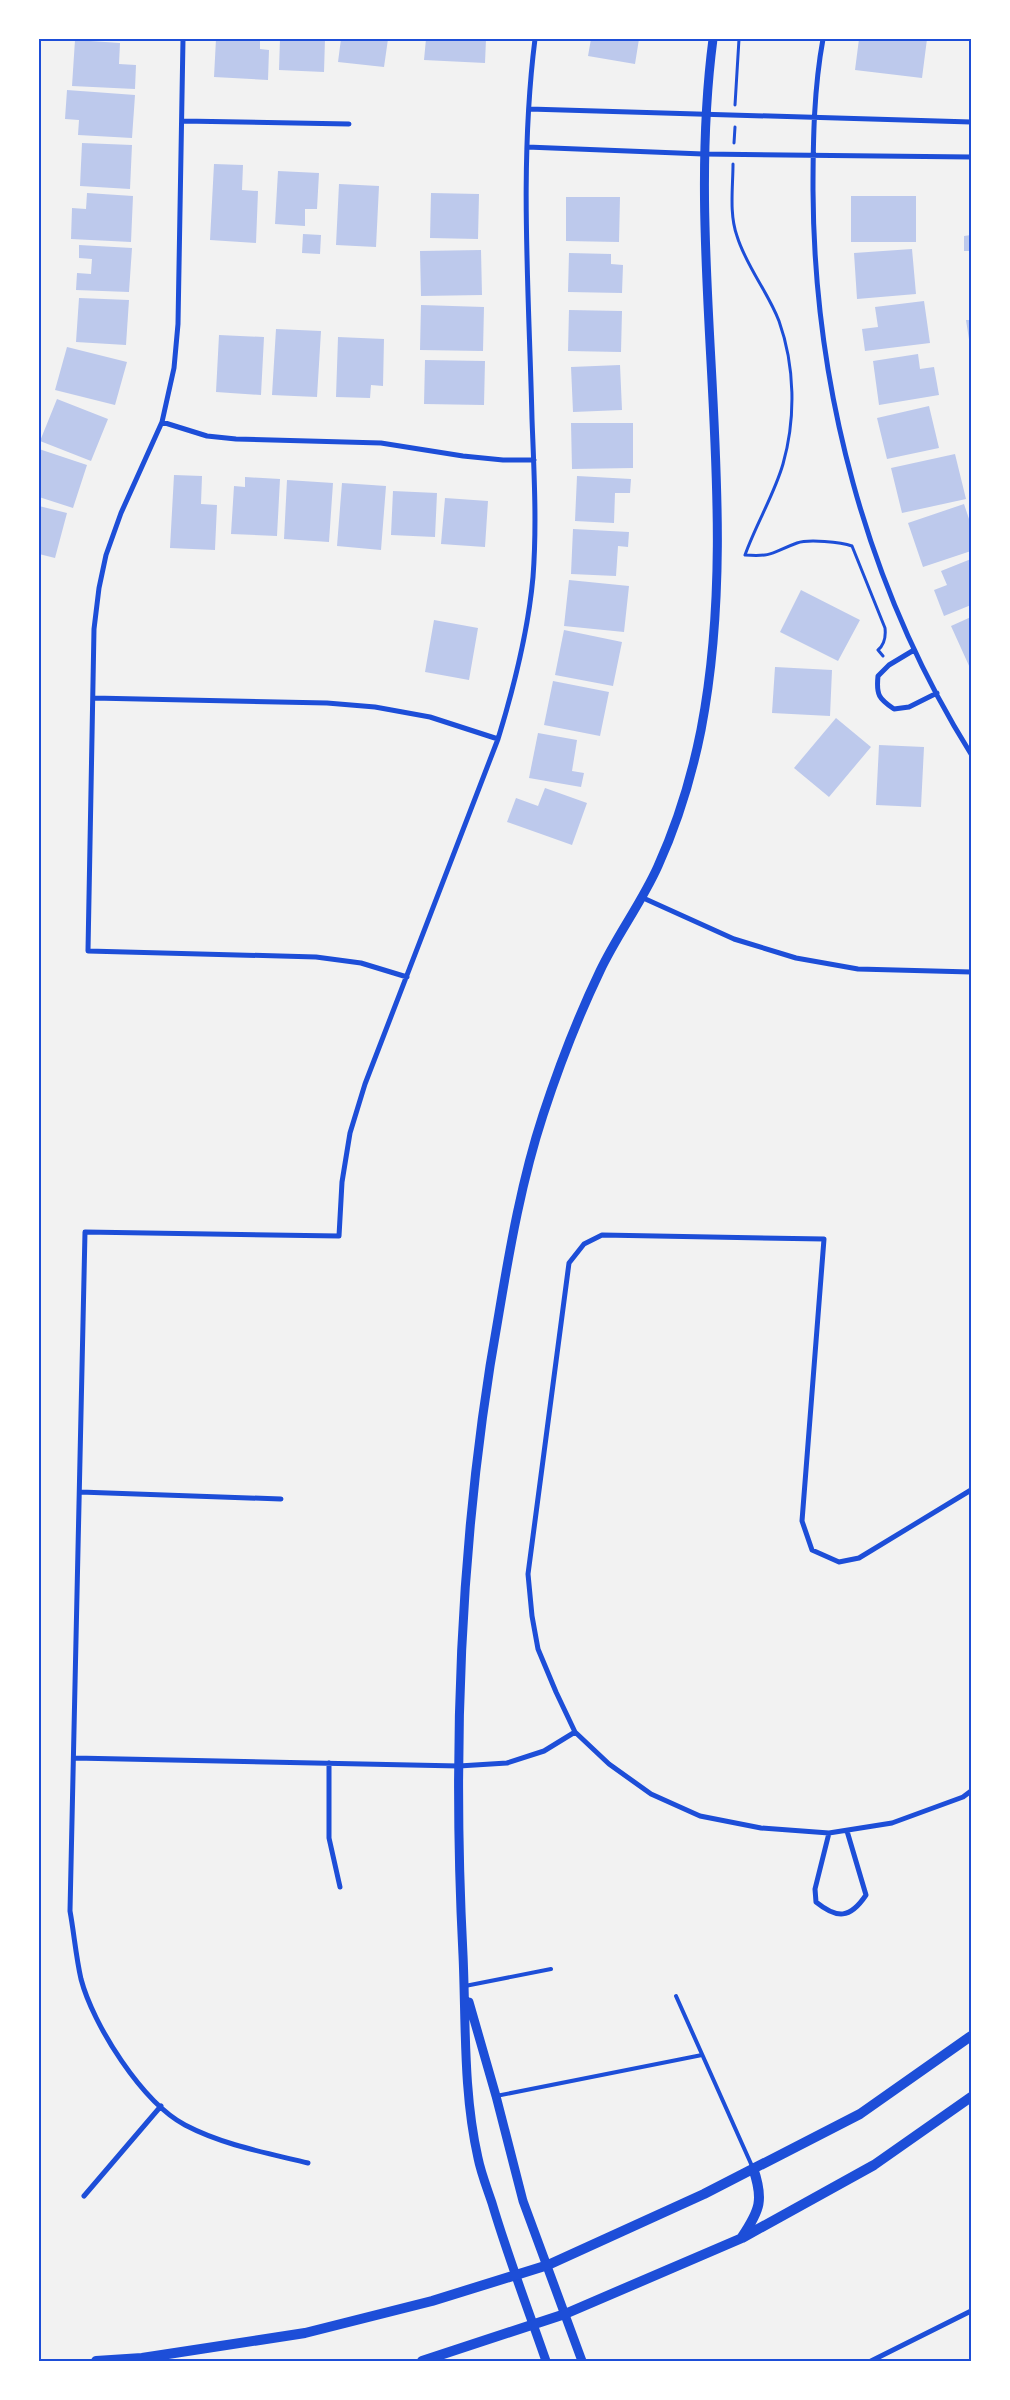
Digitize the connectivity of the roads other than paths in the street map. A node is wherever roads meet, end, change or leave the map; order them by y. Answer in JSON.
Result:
{"nodes":[{"id":1,"x":183,"y":39,"type":"edge"},
{"id":2,"x":535,"y":39,"type":"edge"},
{"id":3,"x":713,"y":39,"type":"edge"},
{"id":4,"x":823,"y":39,"type":"edge"},
{"id":5,"x":529,"y":109,"type":"junction"},
{"id":6,"x":706,"y":114,"type":"junction"},
{"id":7,"x":814,"y":117,"type":"junction"},
{"id":8,"x":182,"y":121,"type":"junction"},
{"id":9,"x":971,"y":122,"type":"edge"},
{"id":10,"x":349,"y":124,"type":"dead end"},
{"id":11,"x":527,"y":147,"type":"junction"},
{"id":12,"x":704,"y":154,"type":"junction"},
{"id":13,"x":813,"y":155,"type":"junction"},
{"id":14,"x":971,"y":157,"type":"edge"},
{"id":15,"x":162,"y":422,"type":"junction"},
{"id":16,"x":534,"y":460,"type":"junction"},
{"id":17,"x":914,"y":650,"type":"junction"},
{"id":18,"x":937,"y":693,"type":"junction"},
{"id":19,"x":93,"y":698,"type":"junction"},
{"id":20,"x":498,"y":739,"type":"junction"},
{"id":21,"x":971,"y":754,"type":"edge"},
{"id":22,"x":641,"y":897,"type":"junction"},
{"id":23,"x":971,"y":972,"type":"edge"},
{"id":24,"x":407,"y":977,"type":"junction"},
{"id":25,"x":971,"y":1490,"type":"edge"},
{"id":26,"x":80,"y":1492,"type":"junction"},
{"id":27,"x":281,"y":1499,"type":"dead end"},
{"id":28,"x":575,"y":1732,"type":"junction"},
{"id":29,"x":74,"y":1758,"type":"junction"},
{"id":30,"x":329,"y":1763,"type":"junction"},
{"id":31,"x":459,"y":1766,"type":"junction"},
{"id":32,"x":971,"y":1791,"type":"edge"},
{"id":33,"x":847,"y":1830,"type":"junction"},
{"id":34,"x":829,"y":1833,"type":"junction"},
{"id":35,"x":340,"y":1887,"type":"dead end"},
{"id":36,"x":551,"y":1969,"type":"dead end"},
{"id":37,"x":464,"y":1987,"type":"junction"},
{"id":38,"x":676,"y":1996,"type":"dead end"},
{"id":39,"x":971,"y":2036,"type":"edge"},
{"id":40,"x":702,"y":2055,"type":"junction"},
{"id":41,"x":496,"y":2096,"type":"junction"},
{"id":42,"x":971,"y":2097,"type":"edge"},
{"id":43,"x":162,"y":2106,"type":"junction"},
{"id":44,"x":308,"y":2164,"type":"dead end"},
{"id":45,"x":753,"y":2168,"type":"junction"},
{"id":46,"x":84,"y":2196,"type":"dead end"},
{"id":47,"x":742,"y":2238,"type":"junction"},
{"id":48,"x":548,"y":2265,"type":"junction"},
{"id":49,"x":515,"y":2276,"type":"junction"},
{"id":50,"x":971,"y":2311,"type":"edge"},
{"id":51,"x":565,"y":2314,"type":"junction"},
{"id":52,"x":534,"y":2325,"type":"junction"},
{"id":53,"x":96,"y":2361,"type":"edge"},
{"id":54,"x":422,"y":2361,"type":"edge"},
{"id":55,"x":546,"y":2361,"type":"edge"},
{"id":56,"x":582,"y":2361,"type":"edge"},
{"id":57,"x":871,"y":2361,"type":"edge"}],
"edges":[{"from":1,"to":8,"type":"street"},
{"from":2,"to":5,"type":"street"},
{"from":3,"to":6,"type":"street"},
{"from":4,"to":7,"type":"street"},
{"from":5,"to":6,"type":"street"},
{"from":5,"to":11,"type":"street"},
{"from":6,"to":7,"type":"street"},
{"from":6,"to":12,"type":"street"},
{"from":7,"to":9,"type":"street"},
{"from":7,"to":13,"type":"street"},
{"from":8,"to":10,"type":"street"},
{"from":8,"to":15,"type":"street"},
{"from":11,"to":12,"type":"street"},
{"from":11,"to":16,"type":"street"},
{"from":12,"to":13,"type":"street"},
{"from":12,"to":22,"type":"street"},
{"from":13,"to":14,"type":"street"},
{"from":13,"to":17,"type":"street"},
{"from":15,"to":16,"type":"street"},
{"from":15,"to":19,"type":"street"},
{"from":16,"to":20,"type":"street"},
{"from":17,"to":18,"type":"street"},
{"from":17,"to":18,"type":"street"},
{"from":18,"to":21,"type":"street"},
{"from":19,"to":20,"type":"street"},
{"from":19,"to":24,"type":"street"},
{"from":20,"to":24,"type":"street"},
{"from":22,"to":23,"type":"street"},
{"from":22,"to":31,"type":"street"},
{"from":24,"to":26,"type":"street"},
{"from":25,"to":28,"type":"street"},
{"from":26,"to":27,"type":"street"},
{"from":26,"to":29,"type":"street"},
{"from":28,"to":31,"type":"street"},
{"from":28,"to":34,"type":"street"},
{"from":29,"to":30,"type":"street"},
{"from":29,"to":43,"type":"street"},
{"from":30,"to":31,"type":"street"},
{"from":30,"to":35,"type":"street"},
{"from":31,"to":37,"type":"street"},
{"from":32,"to":33,"type":"street"},
{"from":33,"to":34,"type":"street"},
{"from":33,"to":34,"type":"street"},
{"from":36,"to":37,"type":"lane"},
{"from":37,"to":41,"type":"street"},
{"from":37,"to":49,"type":"street"},
{"from":38,"to":40,"type":"lane"},
{"from":39,"to":45,"type":"main road"},
{"from":40,"to":41,"type":"lane"},
{"from":40,"to":45,"type":"lane"},
{"from":41,"to":48,"type":"street"},
{"from":42,"to":47,"type":"main road"},
{"from":43,"to":44,"type":"street"},
{"from":43,"to":46,"type":"street"},
{"from":45,"to":47,"type":"main road"},
{"from":45,"to":48,"type":"main road"},
{"from":47,"to":51,"type":"main road"},
{"from":48,"to":49,"type":"main road"},
{"from":48,"to":51,"type":"street"},
{"from":49,"to":52,"type":"street"},
{"from":49,"to":53,"type":"main road"},
{"from":50,"to":57,"type":"street"},
{"from":51,"to":52,"type":"main road"},
{"from":51,"to":56,"type":"street"},
{"from":52,"to":54,"type":"main road"},
{"from":52,"to":55,"type":"street"}]}
